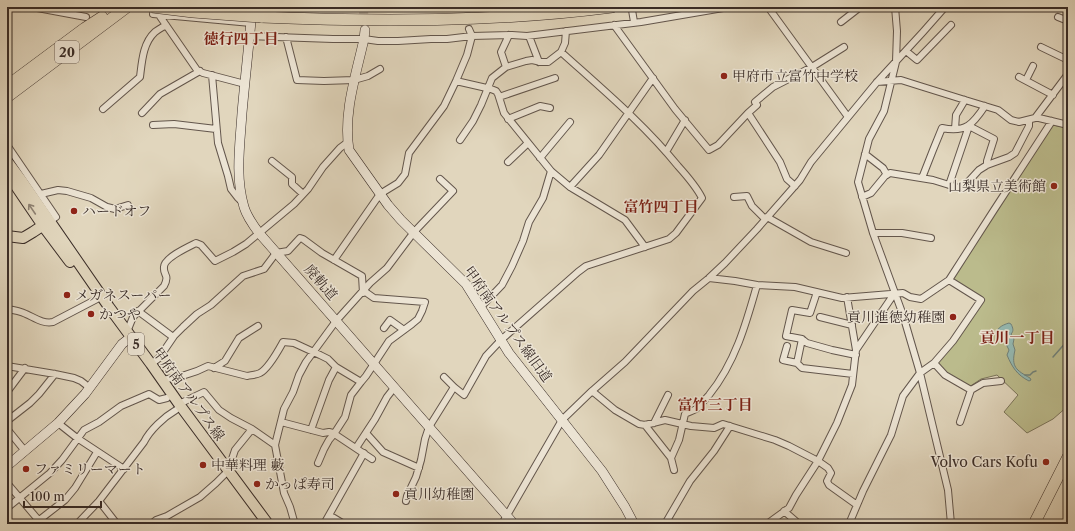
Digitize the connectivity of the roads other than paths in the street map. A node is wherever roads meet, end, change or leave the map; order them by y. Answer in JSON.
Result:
{"nodes":[{"id":1,"x":32,"y":7,"type":"edge"},
{"id":2,"x":127,"y":7,"type":"edge"},
{"id":3,"x":135,"y":7,"type":"edge"},
{"id":4,"x":234,"y":7,"type":"edge"},
{"id":5,"x":526,"y":7,"type":"edge"},
{"id":6,"x":612,"y":7,"type":"edge"},
{"id":7,"x":729,"y":7,"type":"edge"},
{"id":8,"x":768,"y":7,"type":"edge"},
{"id":9,"x":859,"y":7,"type":"edge"},
{"id":10,"x":895,"y":7,"type":"edge"},
{"id":11,"x":945,"y":7,"type":"edge"},
{"id":12,"x":115,"y":8,"type":"edge"},
{"id":13,"x":632,"y":10,"type":"dead end"},
{"id":14,"x":258,"y":11,"type":"edge"},
{"id":15,"x":155,"y":12,"type":"edge"},
{"id":16,"x":1058,"y":17,"type":"dead end"},
{"id":17,"x":1068,"y":21,"type":"edge"},
{"id":18,"x":85,"y":22,"type":"junction"},
{"id":19,"x":106,"y":22,"type":"junction"},
{"id":20,"x":634,"y":22,"type":"junction"},
{"id":21,"x":841,"y":22,"type":"dead end"},
{"id":22,"x":251,"y":23,"type":"junction"},
{"id":23,"x":166,"y":25,"type":"junction"},
{"id":24,"x":614,"y":25,"type":"junction"},
{"id":25,"x":951,"y":25,"type":"dead end"},
{"id":26,"x":469,"y":29,"type":"tunnel mouth"},
{"id":27,"x":566,"y":31,"type":"junction"},
{"id":28,"x":365,"y":35,"type":"junction"},
{"id":29,"x":509,"y":35,"type":"junction"},
{"id":30,"x":250,"y":36,"type":"junction"},
{"id":31,"x":472,"y":36,"type":"junction"},
{"id":32,"x":529,"y":36,"type":"junction"},
{"id":33,"x":286,"y":37,"type":"junction"},
{"id":34,"x":844,"y":47,"type":"dead end"},
{"id":35,"x":1041,"y":47,"type":"dead end"},
{"id":36,"x":906,"y":51,"type":"junction"},
{"id":37,"x":561,"y":52,"type":"junction"},
{"id":38,"x":1068,"y":60,"type":"edge"},
{"id":39,"x":538,"y":62,"type":"junction"},
{"id":40,"x":896,"y":62,"type":"junction"},
{"id":41,"x":1033,"y":66,"type":"dead end"},
{"id":42,"x":506,"y":67,"type":"junction"},
{"id":43,"x":812,"y":67,"type":"junction"},
{"id":44,"x":380,"y":69,"type":"dead end"},
{"id":45,"x":200,"y":71,"type":"junction"},
{"id":46,"x":1068,"y":74,"type":"edge"},
{"id":47,"x":212,"y":75,"type":"junction"},
{"id":48,"x":1019,"y":77,"type":"dead end"},
{"id":49,"x":555,"y":78,"type":"dead end"},
{"id":50,"x":653,"y":78,"type":"junction"},
{"id":51,"x":7,"y":80,"type":"edge"},
{"id":52,"x":354,"y":80,"type":"junction"},
{"id":53,"x":1026,"y":80,"type":"junction"},
{"id":54,"x":456,"y":81,"type":"junction"},
{"id":55,"x":891,"y":81,"type":"junction"},
{"id":56,"x":877,"y":82,"type":"junction"},
{"id":57,"x":245,"y":84,"type":"junction"},
{"id":58,"x":7,"y":86,"type":"edge"},
{"id":59,"x":488,"y":88,"type":"junction"},
{"id":60,"x":1053,"y":95,"type":"junction"},
{"id":61,"x":7,"y":97,"type":"edge"},
{"id":62,"x":499,"y":97,"type":"junction"},
{"id":63,"x":965,"y":100,"type":"junction"},
{"id":64,"x":984,"y":106,"type":"junction"},
{"id":65,"x":550,"y":108,"type":"dead end"},
{"id":66,"x":103,"y":109,"type":"dead end"},
{"id":67,"x":142,"y":113,"type":"dead end"},
{"id":68,"x":748,"y":113,"type":"junction"},
{"id":69,"x":628,"y":114,"type":"junction"},
{"id":70,"x":848,"y":117,"type":"junction"},
{"id":71,"x":508,"y":119,"type":"junction"},
{"id":72,"x":1032,"y":119,"type":"junction"},
{"id":73,"x":685,"y":120,"type":"junction"},
{"id":74,"x":570,"y":122,"type":"dead end"},
{"id":75,"x":1052,"y":122,"type":"junction"},
{"id":76,"x":153,"y":124,"type":"dead end"},
{"id":77,"x":1068,"y":125,"type":"edge"},
{"id":78,"x":969,"y":126,"type":"junction"},
{"id":79,"x":216,"y":129,"type":"junction"},
{"id":80,"x":955,"y":129,"type":"junction"},
{"id":81,"x":460,"y":140,"type":"dead end"},
{"id":82,"x":348,"y":142,"type":"junction"},
{"id":83,"x":528,"y":143,"type":"junction"},
{"id":84,"x":7,"y":145,"type":"edge"},
{"id":85,"x":666,"y":152,"type":"junction"},
{"id":86,"x":865,"y":154,"type":"junction"},
{"id":87,"x":540,"y":158,"type":"junction"},
{"id":88,"x":7,"y":161,"type":"edge"},
{"id":89,"x":272,"y":161,"type":"dead end"},
{"id":90,"x":508,"y":162,"type":"dead end"},
{"id":91,"x":987,"y":165,"type":"junction"},
{"id":92,"x":551,"y":171,"type":"junction"},
{"id":93,"x":7,"y":173,"type":"edge"},
{"id":94,"x":887,"y":175,"type":"junction"},
{"id":95,"x":922,"y":178,"type":"junction"},
{"id":96,"x":440,"y":179,"type":"dead end"},
{"id":97,"x":949,"y":185,"type":"junction"},
{"id":98,"x":795,"y":186,"type":"junction"},
{"id":99,"x":570,"y":187,"type":"junction"},
{"id":100,"x":41,"y":194,"type":"junction"},
{"id":101,"x":303,"y":194,"type":"junction"},
{"id":102,"x":380,"y":194,"type":"junction"},
{"id":103,"x":734,"y":197,"type":"dead end"},
{"id":104,"x":862,"y":197,"type":"junction"},
{"id":105,"x":242,"y":202,"type":"junction"},
{"id":106,"x":128,"y":205,"type":"dead end"},
{"id":107,"x":766,"y":218,"type":"junction"},
{"id":108,"x":47,"y":223,"type":"junction"},
{"id":109,"x":414,"y":232,"type":"junction"},
{"id":110,"x":873,"y":233,"type":"junction"},
{"id":111,"x":259,"y":234,"type":"junction"},
{"id":112,"x":7,"y":236,"type":"edge"},
{"id":113,"x":930,"y":238,"type":"dead end"},
{"id":114,"x":645,"y":247,"type":"junction"},
{"id":115,"x":846,"y":252,"type":"dead end"},
{"id":116,"x":276,"y":253,"type":"junction"},
{"id":117,"x":334,"y":260,"type":"junction"},
{"id":118,"x":710,"y":278,"type":"junction"},
{"id":119,"x":949,"y":280,"type":"junction"},
{"id":120,"x":757,"y":285,"type":"junction"},
{"id":121,"x":363,"y":292,"type":"junction"},
{"id":122,"x":817,"y":292,"type":"junction"},
{"id":123,"x":894,"y":294,"type":"junction"},
{"id":124,"x":847,"y":297,"type":"junction"},
{"id":125,"x":97,"y":299,"type":"junction"},
{"id":126,"x":481,"y":306,"type":"junction"},
{"id":127,"x":7,"y":309,"type":"edge"},
{"id":128,"x":138,"y":311,"type":"junction"},
{"id":129,"x":820,"y":317,"type":"dead end"},
{"id":130,"x":336,"y":321,"type":"junction"},
{"id":131,"x":258,"y":326,"type":"dead end"},
{"id":132,"x":852,"y":326,"type":"junction"},
{"id":133,"x":384,"y":328,"type":"dead end"},
{"id":134,"x":404,"y":330,"type":"junction"},
{"id":135,"x":128,"y":336,"type":"junction"},
{"id":136,"x":173,"y":337,"type":"junction"},
{"id":137,"x":802,"y":339,"type":"junction"},
{"id":138,"x":501,"y":340,"type":"junction"},
{"id":139,"x":787,"y":346,"type":"dead end"},
{"id":140,"x":313,"y":352,"type":"junction"},
{"id":141,"x":856,"y":352,"type":"junction"},
{"id":142,"x":797,"y":363,"type":"junction"},
{"id":143,"x":934,"y":363,"type":"junction"},
{"id":144,"x":151,"y":364,"type":"junction"},
{"id":145,"x":373,"y":364,"type":"junction"},
{"id":146,"x":7,"y":366,"type":"edge"},
{"id":147,"x":336,"y":367,"type":"junction"},
{"id":148,"x":25,"y":368,"type":"junction"},
{"id":149,"x":214,"y":368,"type":"junction"},
{"id":150,"x":920,"y":373,"type":"junction"},
{"id":151,"x":54,"y":374,"type":"junction"},
{"id":152,"x":854,"y":374,"type":"junction"},
{"id":153,"x":444,"y":377,"type":"dead end"},
{"id":154,"x":162,"y":380,"type":"junction"},
{"id":155,"x":1001,"y":381,"type":"dead end"},
{"id":156,"x":361,"y":382,"type":"junction"},
{"id":157,"x":454,"y":387,"type":"junction"},
{"id":158,"x":90,"y":388,"type":"junction"},
{"id":159,"x":394,"y":388,"type":"junction"},
{"id":160,"x":971,"y":390,"type":"junction"},
{"id":161,"x":592,"y":391,"type":"junction"},
{"id":162,"x":7,"y":392,"type":"edge"},
{"id":163,"x":668,"y":395,"type":"dead end"},
{"id":164,"x":167,"y":398,"type":"junction"},
{"id":165,"x":177,"y":407,"type":"junction"},
{"id":166,"x":562,"y":420,"type":"junction"},
{"id":167,"x":7,"y":421,"type":"edge"},
{"id":168,"x":281,"y":422,"type":"junction"},
{"id":169,"x":960,"y":422,"type":"dead end"},
{"id":170,"x":58,"y":423,"type":"junction"},
{"id":171,"x":654,"y":423,"type":"junction"},
{"id":172,"x":645,"y":425,"type":"junction"},
{"id":173,"x":683,"y":425,"type":"junction"},
{"id":174,"x":730,"y":426,"type":"junction"},
{"id":175,"x":429,"y":427,"type":"junction"},
{"id":176,"x":7,"y":429,"type":"edge"},
{"id":177,"x":252,"y":429,"type":"junction"},
{"id":178,"x":311,"y":430,"type":"junction"},
{"id":179,"x":366,"y":433,"type":"junction"},
{"id":180,"x":334,"y":434,"type":"junction"},
{"id":181,"x":77,"y":438,"type":"junction"},
{"id":182,"x":275,"y":445,"type":"junction"},
{"id":183,"x":356,"y":448,"type":"junction"},
{"id":184,"x":25,"y":451,"type":"junction"},
{"id":185,"x":97,"y":452,"type":"junction"},
{"id":186,"x":364,"y":453,"type":"junction"},
{"id":187,"x":1068,"y":457,"type":"edge"},
{"id":188,"x":671,"y":458,"type":"junction"},
{"id":189,"x":372,"y":459,"type":"dead end"},
{"id":190,"x":818,"y":461,"type":"junction"},
{"id":191,"x":318,"y":463,"type":"dead end"},
{"id":192,"x":7,"y":466,"type":"edge"},
{"id":193,"x":419,"y":468,"type":"junction"},
{"id":194,"x":124,"y":469,"type":"junction"},
{"id":195,"x":674,"y":470,"type":"dead end"},
{"id":196,"x":225,"y":473,"type":"junction"},
{"id":197,"x":7,"y":483,"type":"edge"},
{"id":198,"x":19,"y":498,"type":"junction"},
{"id":199,"x":99,"y":501,"type":"junction"},
{"id":200,"x":406,"y":501,"type":"dead end"},
{"id":201,"x":857,"y":505,"type":"junction"},
{"id":202,"x":7,"y":508,"type":"edge"},
{"id":203,"x":784,"y":511,"type":"junction"},
{"id":204,"x":329,"y":515,"type":"junction"},
{"id":205,"x":506,"y":515,"type":"junction"},
{"id":206,"x":40,"y":523,"type":"edge"},
{"id":207,"x":77,"y":524,"type":"edge"},
{"id":208,"x":117,"y":524,"type":"edge"},
{"id":209,"x":151,"y":524,"type":"edge"},
{"id":210,"x":261,"y":524,"type":"edge"},
{"id":211,"x":268,"y":524,"type":"edge"},
{"id":212,"x":294,"y":524,"type":"edge"},
{"id":213,"x":324,"y":524,"type":"edge"},
{"id":214,"x":344,"y":524,"type":"edge"},
{"id":215,"x":502,"y":524,"type":"edge"},
{"id":216,"x":514,"y":524,"type":"edge"},
{"id":217,"x":634,"y":524,"type":"edge"},
{"id":218,"x":665,"y":524,"type":"edge"},
{"id":219,"x":767,"y":524,"type":"edge"},
{"id":220,"x":799,"y":524,"type":"edge"},
{"id":221,"x":849,"y":524,"type":"edge"},
{"id":222,"x":951,"y":524,"type":"edge"},
{"id":223,"x":1034,"y":524,"type":"edge"}],
"edges":[{"from":1,"to":18,"type":"street"},
{"from":2,"to":19,"type":"highway","number":"20"},
{"from":3,"to":19,"type":"highway"},
{"from":4,"to":14,"type":"highway","bridge":true},
{"from":5,"to":14,"type":"highway"},
{"from":6,"to":14,"type":"highway"},
{"from":7,"to":20,"type":"street"},
{"from":8,"to":43,"type":"street"},
{"from":9,"to":21,"type":"street"},
{"from":10,"to":40,"type":"street"},
{"from":11,"to":36,"type":"street"},
{"from":12,"to":18,"type":"highway","number":"20"},
{"from":13,"to":20,"type":"street"},
{"from":14,"to":15,"type":"highway","bridge":true},
{"from":14,"to":22,"type":"street","name":"廃軌道"},
{"from":15,"to":22,"type":"street"},
{"from":15,"to":23,"type":"street"},
{"from":16,"to":17,"type":"street"},
{"from":18,"to":51,"type":"main road"},
{"from":18,"to":58,"type":"highway","number":"20"},
{"from":19,"to":61,"type":"highway","number":"20"},
{"from":20,"to":24,"type":"street"},
{"from":22,"to":30,"type":"street","name":"廃軌道"},
{"from":23,"to":45,"type":"street"},
{"from":23,"to":66,"type":"street"},
{"from":24,"to":27,"type":"street"},
{"from":24,"to":50,"type":"street"},
{"from":25,"to":36,"type":"street"},
{"from":26,"to":31,"type":"street"},
{"from":27,"to":32,"type":"street"},
{"from":27,"to":37,"type":"street"},
{"from":28,"to":31,"type":"street"},
{"from":28,"to":33,"type":"street"},
{"from":28,"to":52,"type":"street","name":"甲府南アルプス線旧道"},
{"from":29,"to":31,"type":"street"},
{"from":29,"to":32,"type":"street"},
{"from":29,"to":42,"type":"street"},
{"from":30,"to":33,"type":"street"},
{"from":30,"to":57,"type":"street","name":"廃軌道"},
{"from":31,"to":54,"type":"street"},
{"from":32,"to":39,"type":"street"},
{"from":33,"to":52,"type":"street"},
{"from":34,"to":43,"type":"street"},
{"from":35,"to":38,"type":"street"},
{"from":36,"to":40,"type":"street"},
{"from":37,"to":39,"type":"street"},
{"from":37,"to":69,"type":"street"},
{"from":39,"to":42,"type":"street"},
{"from":40,"to":55,"type":"street"},
{"from":40,"to":56,"type":"street"},
{"from":41,"to":53,"type":"street"},
{"from":42,"to":59,"type":"street"},
{"from":43,"to":68,"type":"street"},
{"from":43,"to":70,"type":"street"},
{"from":44,"to":52,"type":"street"},
{"from":45,"to":47,"type":"street"},
{"from":45,"to":67,"type":"street"},
{"from":46,"to":60,"type":"street"},
{"from":47,"to":57,"type":"street"},
{"from":47,"to":79,"type":"street"},
{"from":48,"to":53,"type":"street"},
{"from":49,"to":62,"type":"street"},
{"from":50,"to":69,"type":"street"},
{"from":50,"to":73,"type":"street"},
{"from":52,"to":82,"type":"street","name":"甲府南アルプス線旧道"},
{"from":53,"to":60,"type":"street"},
{"from":54,"to":59,"type":"street"},
{"from":54,"to":102,"type":"street"},
{"from":55,"to":56,"type":"street"},
{"from":55,"to":63,"type":"street"},
{"from":55,"to":86,"type":"street"},
{"from":56,"to":70,"type":"street"},
{"from":57,"to":105,"type":"street","name":"廃軌道"},
{"from":59,"to":62,"type":"street"},
{"from":59,"to":81,"type":"street"},
{"from":60,"to":72,"type":"street"},
{"from":62,"to":71,"type":"street"},
{"from":63,"to":64,"type":"street"},
{"from":63,"to":80,"type":"street"},
{"from":64,"to":72,"type":"street"},
{"from":64,"to":78,"type":"street"},
{"from":65,"to":71,"type":"street"},
{"from":68,"to":73,"type":"street"},
{"from":68,"to":98,"type":"street"},
{"from":69,"to":85,"type":"street"},
{"from":69,"to":99,"type":"street"},
{"from":70,"to":98,"type":"street"},
{"from":71,"to":83,"type":"street"},
{"from":72,"to":75,"type":"street"},
{"from":72,"to":91,"type":"street"},
{"from":73,"to":85,"type":"street"},
{"from":74,"to":87,"type":"street"},
{"from":75,"to":77,"type":"street"},
{"from":75,"to":119,"type":"street"},
{"from":76,"to":79,"type":"street"},
{"from":78,"to":80,"type":"street"},
{"from":78,"to":91,"type":"street"},
{"from":78,"to":97,"type":"street"},
{"from":79,"to":105,"type":"street"},
{"from":80,"to":95,"type":"street"},
{"from":82,"to":101,"type":"street"},
{"from":82,"to":102,"type":"street","name":"甲府南アルプス線旧道"},
{"from":83,"to":87,"type":"street"},
{"from":83,"to":90,"type":"street"},
{"from":84,"to":100,"type":"street"},
{"from":85,"to":114,"type":"street"},
{"from":86,"to":94,"type":"street"},
{"from":86,"to":104,"type":"street"},
{"from":87,"to":92,"type":"street"},
{"from":88,"to":108,"type":"main road","name":"甲府南アルプス線","number":"5"},
{"from":89,"to":101,"type":"street"},
{"from":91,"to":97,"type":"street"},
{"from":92,"to":99,"type":"street"},
{"from":92,"to":126,"type":"street"},
{"from":108,"to":93,"type":"main road","name":"甲府南アルプス線","number":"5","one_way":true},
{"from":94,"to":95,"type":"street"},
{"from":94,"to":104,"type":"street"},
{"from":95,"to":97,"type":"street"},
{"from":96,"to":109,"type":"street"},
{"from":98,"to":107,"type":"street"},
{"from":99,"to":114,"type":"street"},
{"from":100,"to":106,"type":"street"},
{"from":100,"to":108,"type":"street"},
{"from":101,"to":111,"type":"street"},
{"from":102,"to":109,"type":"street","name":"甲府南アルプス線旧道"},
{"from":102,"to":117,"type":"street"},
{"from":103,"to":107,"type":"street"},
{"from":104,"to":110,"type":"street"},
{"from":105,"to":111,"type":"street","name":"廃軌道"},
{"from":107,"to":115,"type":"street"},
{"from":107,"to":118,"type":"street"},
{"from":108,"to":112,"type":"main road"},
{"from":108,"to":125,"type":"main road","name":"甲府南アルプス線","number":"5"},
{"from":108,"to":135,"type":"main road","name":"甲府南アルプス線","number":"5"},
{"from":109,"to":121,"type":"street"},
{"from":109,"to":126,"type":"street","name":"甲府南アルプス線旧道"},
{"from":110,"to":113,"type":"street"},
{"from":110,"to":123,"type":"street"},
{"from":111,"to":116,"type":"street","name":"廃軌道"},
{"from":111,"to":128,"type":"street"},
{"from":114,"to":138,"type":"street"},
{"from":116,"to":117,"type":"street"},
{"from":116,"to":130,"type":"street","name":"廃軌道"},
{"from":116,"to":136,"type":"street"},
{"from":117,"to":121,"type":"street"},
{"from":118,"to":120,"type":"street"},
{"from":118,"to":161,"type":"street"},
{"from":119,"to":123,"type":"street"},
{"from":119,"to":143,"type":"street"},
{"from":120,"to":122,"type":"street"},
{"from":120,"to":173,"type":"street"},
{"from":121,"to":130,"type":"street"},
{"from":121,"to":134,"type":"street"},
{"from":122,"to":124,"type":"street"},
{"from":122,"to":137,"type":"street"},
{"from":123,"to":124,"type":"street"},
{"from":123,"to":141,"type":"street"},
{"from":123,"to":150,"type":"street"},
{"from":124,"to":132,"type":"street"},
{"from":125,"to":127,"type":"street"},
{"from":125,"to":135,"type":"main road","name":"甲府南アルプス線","number":"5"},
{"from":126,"to":138,"type":"street","name":"甲府南アルプス線旧道"},
{"from":128,"to":135,"type":"street"},
{"from":128,"to":136,"type":"street"},
{"from":129,"to":132,"type":"street"},
{"from":130,"to":140,"type":"street"},
{"from":130,"to":145,"type":"street","name":"廃軌道"},
{"from":131,"to":149,"type":"street"},
{"from":132,"to":141,"type":"street"},
{"from":133,"to":134,"type":"street"},
{"from":134,"to":145,"type":"street"},
{"from":135,"to":144,"type":"main road","name":"甲府南アルプス線","number":"5"},
{"from":135,"to":158,"type":"street"},
{"from":135,"to":164,"type":"main road","name":"甲府南アルプス線","number":"5"},
{"from":136,"to":144,"type":"street"},
{"from":137,"to":141,"type":"street"},
{"from":137,"to":142,"type":"street"},
{"from":138,"to":157,"type":"street"},
{"from":138,"to":166,"type":"street","name":"甲府南アルプス線旧道"},
{"from":139,"to":142,"type":"street"},
{"from":140,"to":147,"type":"street"},
{"from":140,"to":149,"type":"street"},
{"from":140,"to":168,"type":"street"},
{"from":141,"to":152,"type":"street"},
{"from":142,"to":152,"type":"street"},
{"from":143,"to":150,"type":"street"},
{"from":143,"to":160,"type":"street"},
{"from":144,"to":154,"type":"main road","name":"甲府南アルプス線","number":"5"},
{"from":145,"to":156,"type":"street"},
{"from":145,"to":159,"type":"street","name":"廃軌道"},
{"from":146,"to":148,"type":"street"},
{"from":147,"to":156,"type":"street"},
{"from":147,"to":178,"type":"street"},
{"from":148,"to":151,"type":"street"},
{"from":148,"to":162,"type":"street"},
{"from":149,"to":154,"type":"street"},
{"from":150,"to":201,"type":"street"},
{"from":150,"to":222,"type":"street"},
{"from":151,"to":158,"type":"street"},
{"from":151,"to":167,"type":"street"},
{"from":152,"to":190,"type":"street"},
{"from":153,"to":157,"type":"street"},
{"from":154,"to":165,"type":"main road","name":"甲府南アルプス線","number":"5"},
{"from":155,"to":160,"type":"street"},
{"from":156,"to":180,"type":"street"},
{"from":157,"to":175,"type":"street"},
{"from":158,"to":170,"type":"street"},
{"from":159,"to":175,"type":"street","name":"廃軌道"},
{"from":159,"to":179,"type":"street"},
{"from":160,"to":169,"type":"street"},
{"from":161,"to":166,"type":"street"},
{"from":161,"to":172,"type":"street"},
{"from":163,"to":171,"type":"street"},
{"from":164,"to":165,"type":"main road","name":"甲府南アルプス線","number":"5"},
{"from":164,"to":181,"type":"street"},
{"from":165,"to":177,"type":"street"},
{"from":165,"to":194,"type":"street"},
{"from":165,"to":196,"type":"main road","name":"甲府南アルプス線","number":"5"},
{"from":166,"to":205,"type":"street"},
{"from":166,"to":217,"type":"street","name":"甲府南アルプス線旧道"},
{"from":168,"to":178,"type":"street"},
{"from":168,"to":182,"type":"street"},
{"from":170,"to":181,"type":"street"},
{"from":170,"to":184,"type":"street"},
{"from":171,"to":172,"type":"street"},
{"from":171,"to":173,"type":"street"},
{"from":172,"to":188,"type":"street"},
{"from":173,"to":174,"type":"street"},
{"from":173,"to":188,"type":"street"},
{"from":174,"to":190,"type":"street"},
{"from":174,"to":218,"type":"street"},
{"from":175,"to":193,"type":"street"},
{"from":175,"to":205,"type":"street","name":"廃軌道"},
{"from":176,"to":184,"type":"street"},
{"from":177,"to":182,"type":"street"},
{"from":177,"to":196,"type":"street"},
{"from":178,"to":180,"type":"street"},
{"from":179,"to":183,"type":"street"},
{"from":179,"to":193,"type":"street"},
{"from":180,"to":183,"type":"street"},
{"from":180,"to":191,"type":"street"},
{"from":181,"to":185,"type":"street"},
{"from":181,"to":198,"type":"street"},
{"from":182,"to":212,"type":"street"},
{"from":183,"to":186,"type":"street"},
{"from":184,"to":192,"type":"street"},
{"from":185,"to":194,"type":"street"},
{"from":185,"to":206,"type":"street"},
{"from":186,"to":189,"type":"street"},
{"from":186,"to":204,"type":"street"},
{"from":187,"to":223,"type":"highway"},
{"from":188,"to":195,"type":"street"},
{"from":190,"to":201,"type":"street"},
{"from":190,"to":203,"type":"street"},
{"from":193,"to":200,"type":"street"},
{"from":194,"to":199,"type":"street"},
{"from":196,"to":209,"type":"street"},
{"from":196,"to":210,"type":"main road","name":"甲府南アルプス線","number":"5"},
{"from":196,"to":211,"type":"main road","name":"甲府南アルプス線","number":"5"},
{"from":197,"to":198,"type":"street"},
{"from":198,"to":202,"type":"street"},
{"from":198,"to":206,"type":"street"},
{"from":199,"to":207,"type":"street"},
{"from":199,"to":208,"type":"street"},
{"from":201,"to":221,"type":"street"},
{"from":203,"to":219,"type":"street"},
{"from":203,"to":220,"type":"street"},
{"from":204,"to":213,"type":"street"},
{"from":204,"to":214,"type":"street"},
{"from":205,"to":215,"type":"street"},
{"from":205,"to":216,"type":"street","name":"廃軌道"}]}
